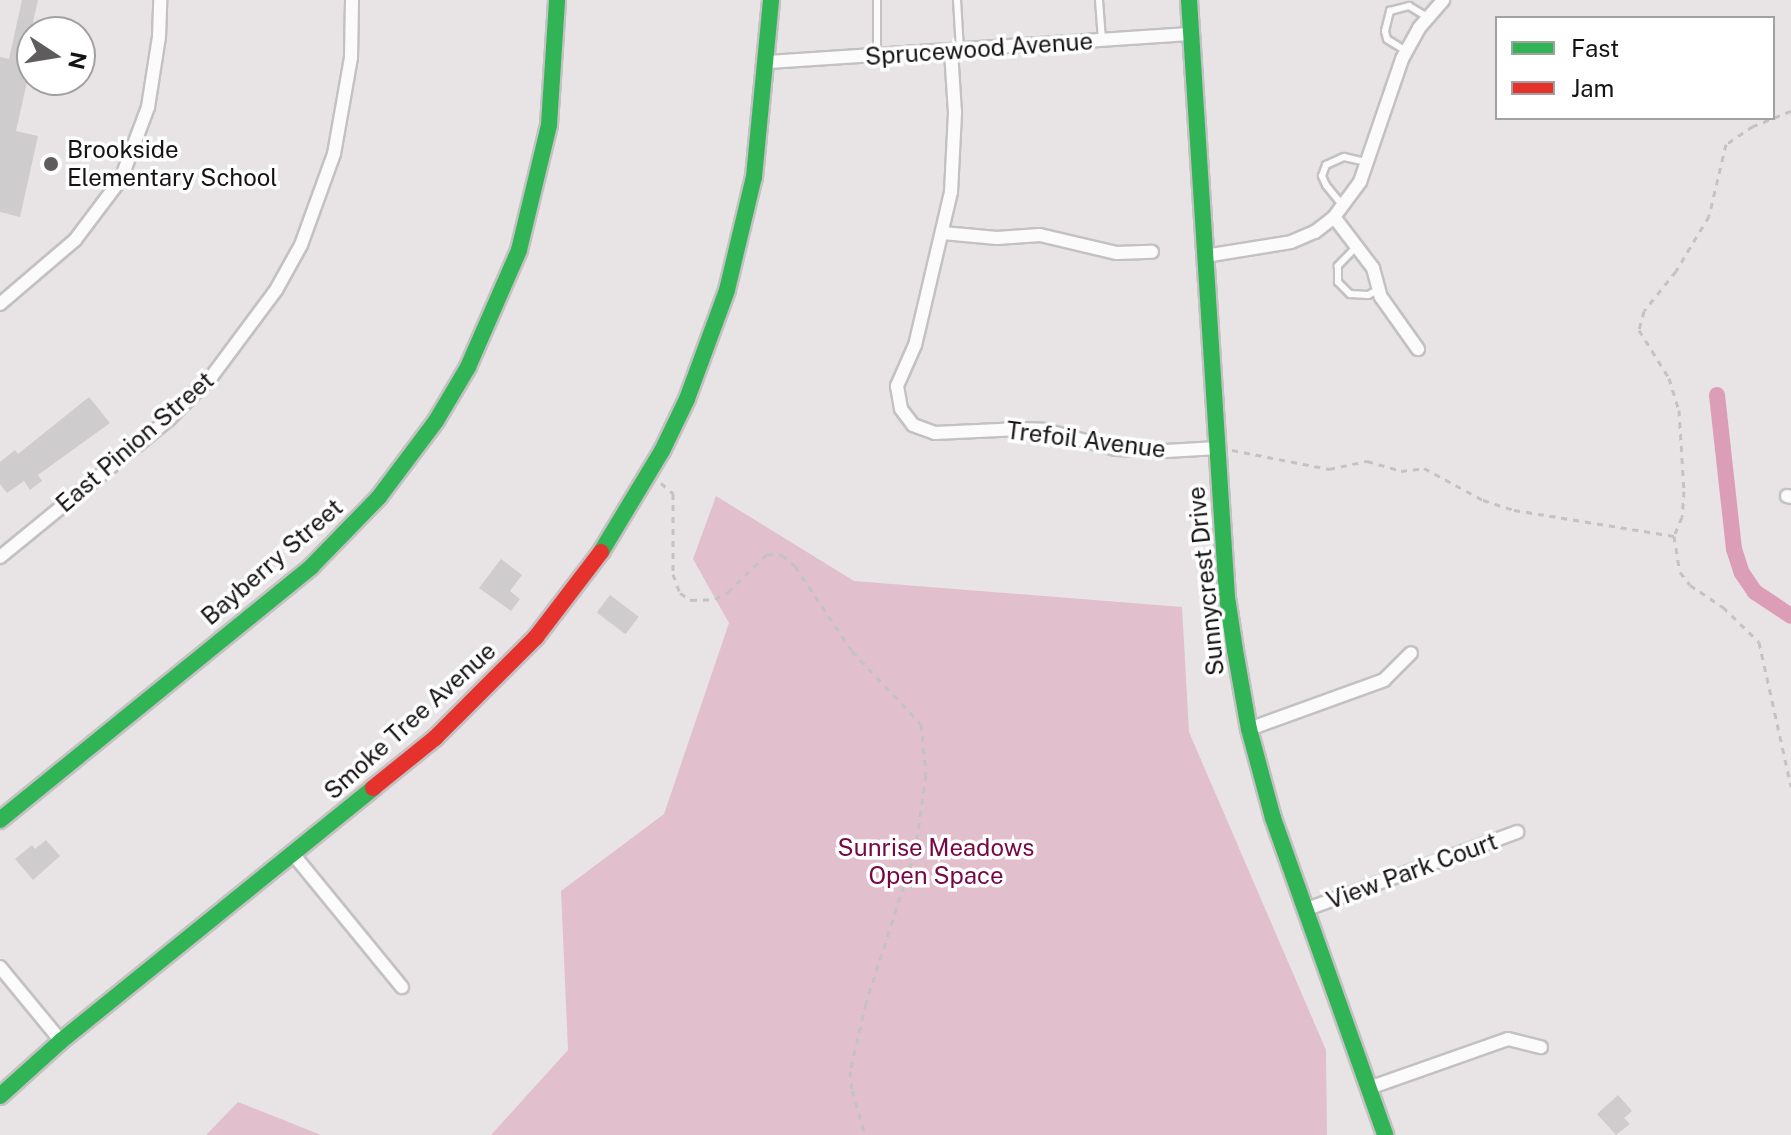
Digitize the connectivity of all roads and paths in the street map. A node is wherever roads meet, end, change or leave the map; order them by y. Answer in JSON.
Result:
{"nodes":[{"id":1,"x":160,"y":0,"type":"edge"},
{"id":2,"x":352,"y":0,"type":"edge"},
{"id":3,"x":557,"y":0,"type":"edge"},
{"id":4,"x":771,"y":0,"type":"edge"},
{"id":5,"x":877,"y":0,"type":"edge"},
{"id":6,"x":957,"y":0,"type":"edge"},
{"id":7,"x":1099,"y":0,"type":"edge"},
{"id":8,"x":1189,"y":0,"type":"edge"},
{"id":9,"x":1443,"y":0,"type":"edge"},
{"id":10,"x":1427,"y":17,"type":"junction"},
{"id":11,"x":1191,"y":34,"type":"junction"},
{"id":12,"x":1102,"y":40,"type":"junction"},
{"id":13,"x":955,"y":51,"type":"junction"},
{"id":14,"x":1407,"y":51,"type":"junction"},
{"id":15,"x":877,"y":56,"type":"junction"},
{"id":16,"x":767,"y":62,"type":"junction"},
{"id":17,"x":1768,"y":120,"type":"edge"},
{"id":18,"x":1366,"y":162,"type":"junction"},
{"id":19,"x":1344,"y":206,"type":"junction"},
{"id":20,"x":1334,"y":217,"type":"junction"},
{"id":21,"x":943,"y":233,"type":"junction"},
{"id":22,"x":1357,"y":246,"type":"junction"},
{"id":23,"x":1152,"y":252,"type":"dead end"},
{"id":24,"x":1205,"y":256,"type":"junction"},
{"id":25,"x":1380,"y":289,"type":"junction"},
{"id":26,"x":0,"y":304,"type":"edge"},
{"id":27,"x":1418,"y":349,"type":"dead end"},
{"id":28,"x":1218,"y":448,"type":"junction"},
{"id":29,"x":648,"y":475,"type":"junction"},
{"id":30,"x":1674,"y":536,"type":"junction"},
{"id":31,"x":0,"y":557,"type":"edge"},
{"id":32,"x":1411,"y":653,"type":"dead end"},
{"id":33,"x":1249,"y":729,"type":"junction"},
{"id":34,"x":1791,"y":786,"type":"edge"},
{"id":35,"x":0,"y":820,"type":"edge"},
{"id":36,"x":1517,"y":832,"type":"dead end"},
{"id":37,"x":293,"y":854,"type":"junction"},
{"id":38,"x":1307,"y":909,"type":"junction"},
{"id":39,"x":0,"y":967,"type":"edge"},
{"id":40,"x":402,"y":987,"type":"dead end"},
{"id":41,"x":61,"y":1041,"type":"junction"},
{"id":42,"x":1541,"y":1047,"type":"dead end"},
{"id":43,"x":1369,"y":1088,"type":"junction"},
{"id":44,"x":0,"y":1096,"type":"edge"},
{"id":45,"x":865,"y":1135,"type":"edge"},
{"id":46,"x":1385,"y":1135,"type":"edge"}],
"edges":[{"from":1,"to":26,"type":"street"},
{"from":2,"to":31,"type":"street","name":"East Pinion Street"},
{"from":3,"to":35,"type":"street","name":"Bayberry Street"},
{"from":4,"to":16,"type":"street","name":"Smoke Tree Avenue"},
{"from":5,"to":15,"type":"lane"},
{"from":6,"to":13,"type":"lane"},
{"from":7,"to":12,"type":"lane"},
{"from":8,"to":11,"type":"street","name":"Sunnycrest Drive"},
{"from":9,"to":10,"type":"street"},
{"from":10,"to":14,"type":"street"},
{"from":10,"to":14,"type":"lane"},
{"from":11,"to":12,"type":"street","name":"Sprucewood Avenue"},
{"from":11,"to":24,"type":"street","name":"Sunnycrest Drive"},
{"from":12,"to":13,"type":"street","name":"Sprucewood Avenue"},
{"from":13,"to":15,"type":"street","name":"Sprucewood Avenue"},
{"from":13,"to":21,"type":"street"},
{"from":14,"to":18,"type":"street"},
{"from":15,"to":16,"type":"street","name":"Sprucewood Avenue"},
{"from":16,"to":29,"type":"street","name":"Smoke Tree Avenue"},
{"from":17,"to":30,"type":"path"},
{"from":18,"to":19,"type":"street"},
{"from":18,"to":19,"type":"lane"},
{"from":19,"to":20,"type":"street"},
{"from":20,"to":22,"type":"street"},
{"from":20,"to":24,"type":"street"},
{"from":21,"to":23,"type":"street"},
{"from":21,"to":28,"type":"street","name":"Trefoil Avenue"},
{"from":22,"to":25,"type":"street"},
{"from":22,"to":25,"type":"lane"},
{"from":24,"to":28,"type":"street","name":"Sunnycrest Drive"},
{"from":25,"to":27,"type":"street"},
{"from":28,"to":30,"type":"path"},
{"from":28,"to":33,"type":"street","name":"Sunnycrest Drive"},
{"from":29,"to":37,"type":"street","name":"Smoke Tree Avenue"},
{"from":29,"to":45,"type":"path"},
{"from":30,"to":34,"type":"path"},
{"from":32,"to":33,"type":"street"},
{"from":33,"to":38,"type":"street","name":"Sunnycrest Drive"},
{"from":36,"to":38,"type":"street","name":"View Park Court"},
{"from":37,"to":40,"type":"street"},
{"from":37,"to":41,"type":"street","name":"Smoke Tree Avenue"},
{"from":38,"to":43,"type":"street","name":"Sunnycrest Drive"},
{"from":39,"to":41,"type":"street"},
{"from":41,"to":44,"type":"street","name":"Smoke Tree Avenue"},
{"from":42,"to":43,"type":"street"},
{"from":43,"to":46,"type":"street","name":"Sunnycrest Drive"}]}
